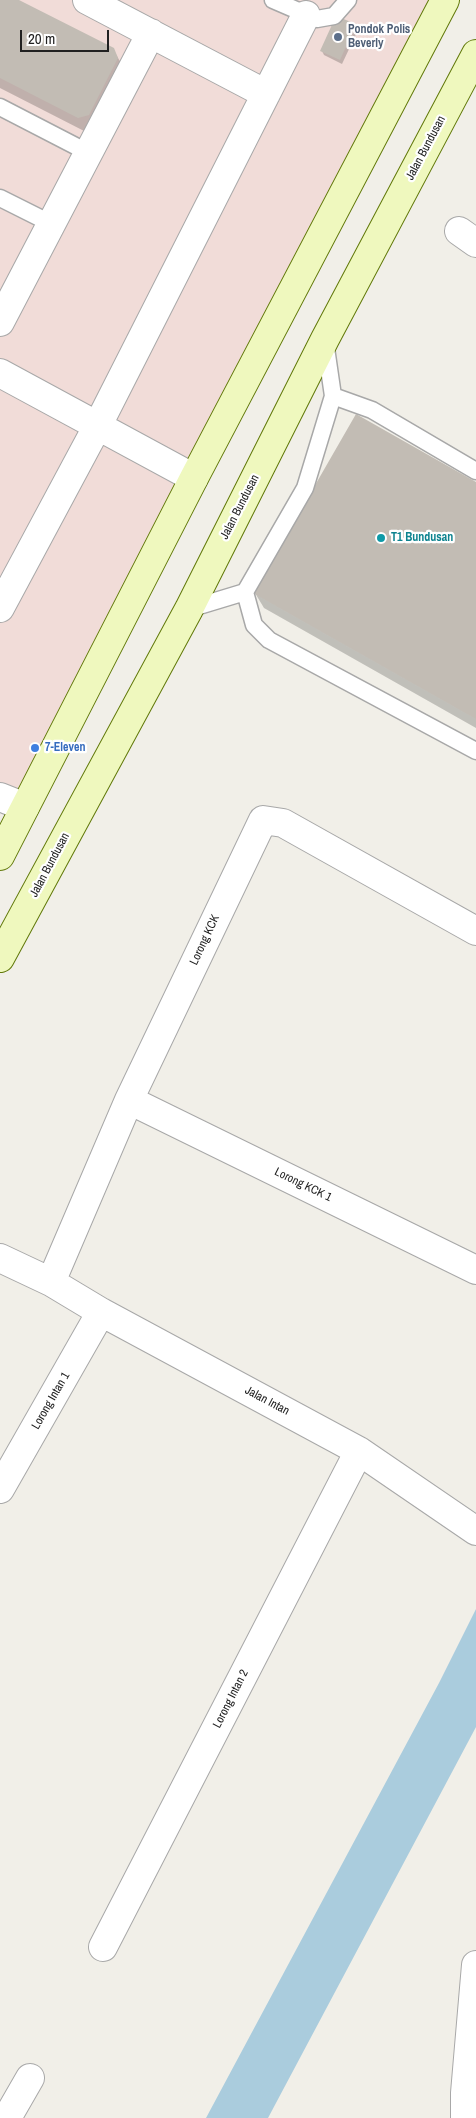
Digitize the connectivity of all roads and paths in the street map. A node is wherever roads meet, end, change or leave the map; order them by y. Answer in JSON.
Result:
{"nodes":[{"id":1,"x":87,"y":0,"type":"edge"},
{"id":2,"x":273,"y":0,"type":"edge"},
{"id":3,"x":348,"y":0,"type":"edge"},
{"id":4,"x":446,"y":0,"type":"edge"},
{"id":5,"x":306,"y":15,"type":"junction"},
{"id":6,"x":151,"y":33,"type":"junction"},
{"id":7,"x":476,"y":54,"type":"edge"},
{"id":8,"x":266,"y":94,"type":"junction"},
{"id":9,"x":0,"y":107,"type":"edge"},
{"id":10,"x":89,"y":153,"type":"junction"},
{"id":11,"x":0,"y":198,"type":"edge"},
{"id":12,"x":52,"y":224,"type":"junction"},
{"id":13,"x":0,"y":322,"type":"edge"},
{"id":14,"x":325,"y":339,"type":"junction"},
{"id":15,"x":0,"y":373,"type":"edge"},
{"id":16,"x":333,"y":396,"type":"junction"},
{"id":17,"x":98,"y":424,"type":"junction"},
{"id":18,"x":476,"y":471,"type":"edge"},
{"id":19,"x":194,"y":478,"type":"junction"},
{"id":20,"x":245,"y":592,"type":"junction"},
{"id":21,"x":0,"y":608,"type":"edge"},
{"id":22,"x":189,"y":609,"type":"junction"},
{"id":23,"x":476,"y":751,"type":"edge"},
{"id":24,"x":0,"y":797,"type":"edge"},
{"id":25,"x":25,"y":807,"type":"junction"},
{"id":26,"x":0,"y":856,"type":"edge"},
{"id":27,"x":476,"y":931,"type":"edge"},
{"id":28,"x":0,"y":958,"type":"edge"},
{"id":29,"x":130,"y":1100,"type":"junction"},
{"id":30,"x":0,"y":1258,"type":"edge"},
{"id":31,"x":476,"y":1270,"type":"edge"},
{"id":32,"x":51,"y":1282,"type":"junction"},
{"id":33,"x":101,"y":1312,"type":"junction"},
{"id":34,"x":359,"y":1451,"type":"junction"},
{"id":35,"x":0,"y":1490,"type":"edge"},
{"id":36,"x":476,"y":1530,"type":"edge"},
{"id":37,"x":103,"y":1947,"type":"dead end"},
{"id":38,"x":476,"y":1966,"type":"edge"},
{"id":39,"x":30,"y":2078,"type":"dead end"},
{"id":40,"x":7,"y":2118,"type":"edge"},
{"id":41,"x":465,"y":2118,"type":"edge"}],
"edges":[{"from":1,"to":6,"type":"street"},
{"from":2,"to":5,"type":"lane"},
{"from":3,"to":5,"type":"lane"},
{"from":4,"to":19,"type":"main road"},
{"from":5,"to":8,"type":"street"},
{"from":6,"to":8,"type":"street"},
{"from":6,"to":10,"type":"street"},
{"from":7,"to":14,"type":"main road","name":"Jalan Bundusan"},
{"from":8,"to":17,"type":"street"},
{"from":9,"to":10,"type":"lane"},
{"from":10,"to":12,"type":"street"},
{"from":11,"to":12,"type":"lane"},
{"from":12,"to":13,"type":"street"},
{"from":14,"to":16,"type":"lane"},
{"from":14,"to":22,"type":"main road","name":"Jalan Bundusan"},
{"from":15,"to":17,"type":"street"},
{"from":16,"to":18,"type":"lane"},
{"from":16,"to":20,"type":"lane"},
{"from":17,"to":19,"type":"street"},
{"from":17,"to":21,"type":"street"},
{"from":19,"to":25,"type":"main road"},
{"from":20,"to":22,"type":"lane"},
{"from":20,"to":23,"type":"lane"},
{"from":22,"to":28,"type":"main road","name":"Jalan Bundusan"},
{"from":24,"to":25,"type":"street"},
{"from":25,"to":26,"type":"main road"},
{"from":27,"to":29,"type":"street","name":"Lorong KCK"},
{"from":29,"to":31,"type":"street","name":"Lorong KCK 1"},
{"from":29,"to":32,"type":"street","name":"Lorong KCK"},
{"from":30,"to":32,"type":"street","name":"Jalan Intan"},
{"from":32,"to":33,"type":"street","name":"Jalan Intan"},
{"from":33,"to":34,"type":"street","name":"Jalan Intan"},
{"from":33,"to":35,"type":"street","name":"Lorong Intan 1"},
{"from":34,"to":36,"type":"street","name":"Jalan Intan"},
{"from":34,"to":37,"type":"street","name":"Lorong Intan 2"},
{"from":38,"to":41,"type":"street"},
{"from":39,"to":40,"type":"street"}]}
